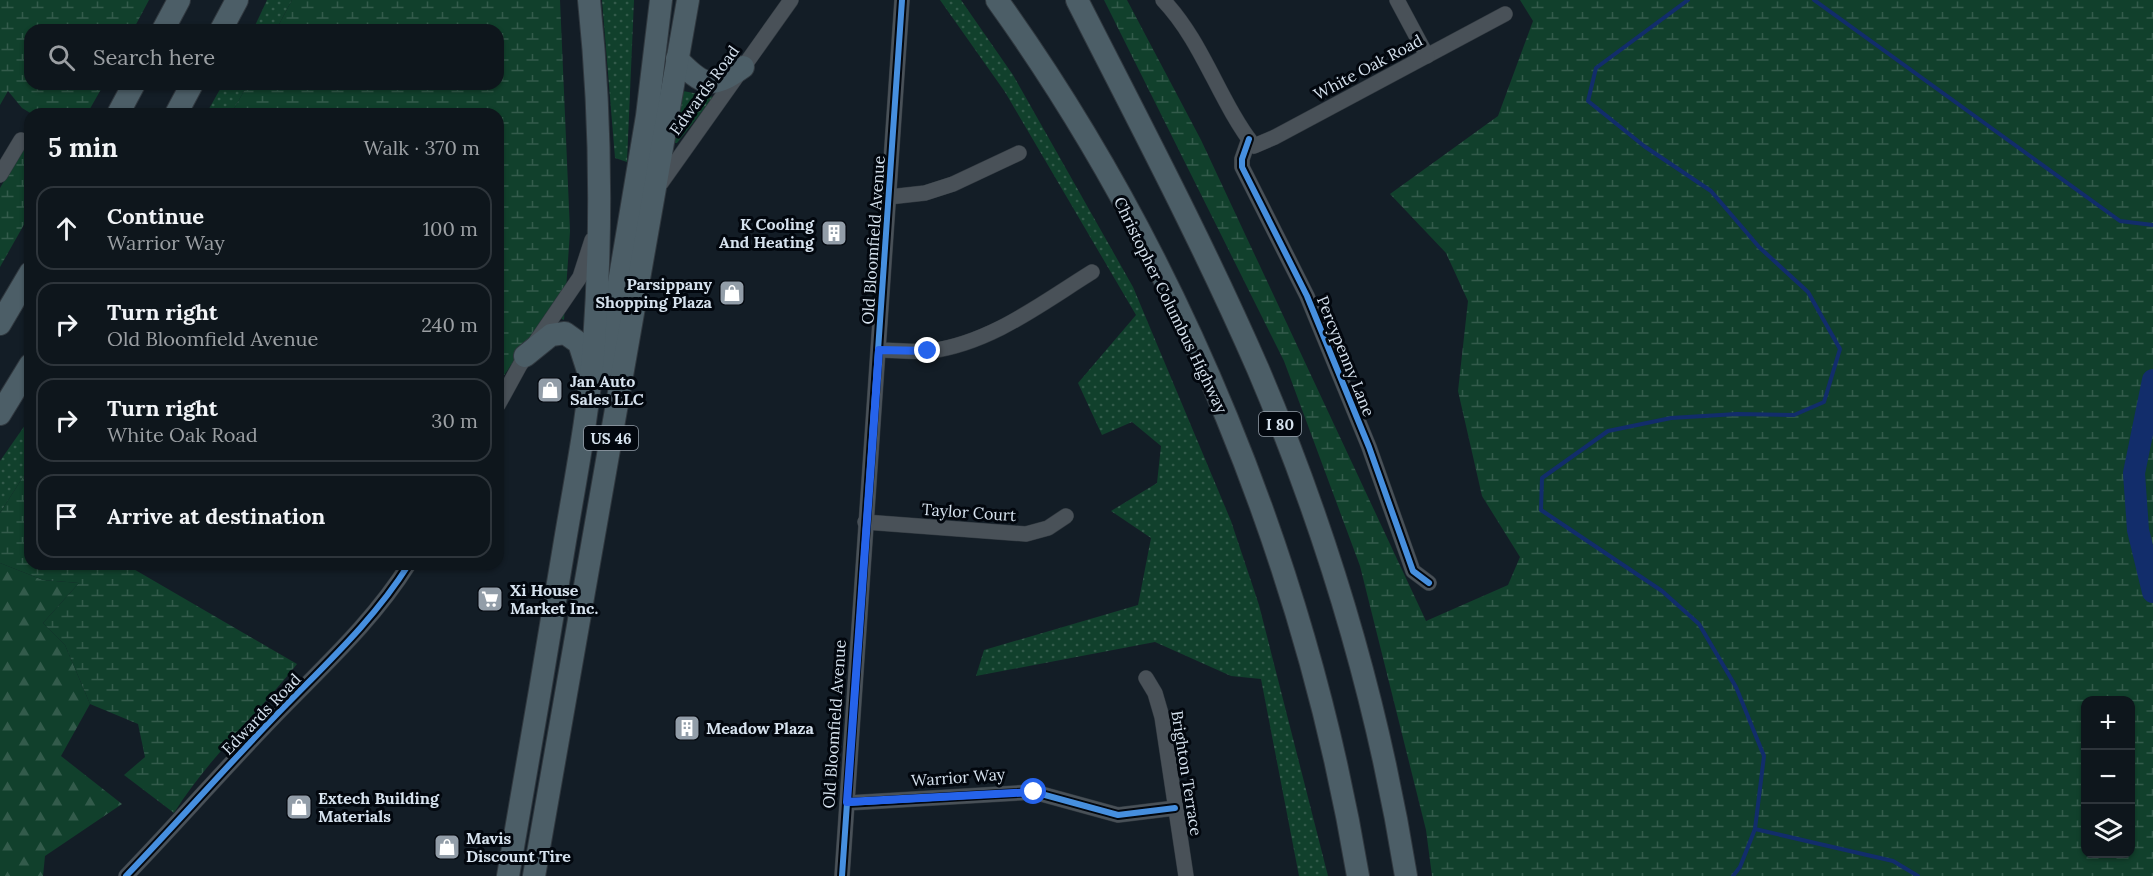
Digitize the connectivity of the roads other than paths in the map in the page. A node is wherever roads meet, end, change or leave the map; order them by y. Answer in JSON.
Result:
{"nodes":[{"id":1,"x":178,"y":0,"type":"edge"},
{"id":2,"x":237,"y":0,"type":"edge"},
{"id":3,"x":589,"y":0,"type":"edge"},
{"id":4,"x":661,"y":0,"type":"edge"},
{"id":5,"x":688,"y":0,"type":"edge"},
{"id":6,"x":791,"y":0,"type":"edge"},
{"id":7,"x":902,"y":0,"type":"edge"},
{"id":8,"x":997,"y":0,"type":"edge"},
{"id":9,"x":1077,"y":0,"type":"edge"},
{"id":10,"x":1163,"y":0,"type":"edge"},
{"id":11,"x":1397,"y":0,"type":"edge"},
{"id":12,"x":1505,"y":14,"type":"dead end"},
{"id":13,"x":166,"y":24,"type":"edge"},
{"id":14,"x":224,"y":24,"type":"edge"},
{"id":15,"x":1427,"y":56,"type":"junction"},
{"id":16,"x":677,"y":59,"type":"junction"},
{"id":17,"x":743,"y":67,"type":"junction"},
{"id":18,"x":131,"y":90,"type":"edge"},
{"id":19,"x":189,"y":90,"type":"edge"},
{"id":20,"x":121,"y":108,"type":"edge"},
{"id":21,"x":179,"y":108,"type":"edge"},
{"id":22,"x":1249,"y":139,"type":"junction"},
{"id":23,"x":21,"y":140,"type":"dead end"},
{"id":24,"x":1019,"y":153,"type":"dead end"},
{"id":25,"x":0,"y":175,"type":"edge"},
{"id":26,"x":600,"y":195,"type":"junction"},
{"id":27,"x":889,"y":197,"type":"junction"},
{"id":28,"x":652,"y":205,"type":"junction"},
{"id":29,"x":1092,"y":272,"type":"dead end"},
{"id":30,"x":24,"y":283,"type":"edge"},
{"id":31,"x":0,"y":324,"type":"edge"},
{"id":32,"x":879,"y":350,"type":"junction"},
{"id":33,"x":525,"y":356,"type":"junction"},
{"id":34,"x":24,"y":375,"type":"edge"},
{"id":35,"x":590,"y":380,"type":"junction"},
{"id":36,"x":504,"y":394,"type":"edge"},
{"id":37,"x":0,"y":414,"type":"edge"},
{"id":38,"x":586,"y":417,"type":"junction"},
{"id":39,"x":1066,"y":516,"type":"dead end"},
{"id":40,"x":865,"y":522,"type":"junction"},
{"id":41,"x":405,"y":570,"type":"edge"},
{"id":42,"x":1429,"y":583,"type":"dead end"},
{"id":43,"x":1146,"y":678,"type":"dead end"},
{"id":44,"x":847,"y":802,"type":"junction"},
{"id":45,"x":1175,"y":808,"type":"junction"},
{"id":46,"x":126,"y":876,"type":"edge"},
{"id":47,"x":508,"y":876,"type":"edge"},
{"id":48,"x":534,"y":876,"type":"edge"},
{"id":49,"x":842,"y":876,"type":"edge"},
{"id":50,"x":1186,"y":876,"type":"edge"},
{"id":51,"x":1358,"y":876,"type":"edge"},
{"id":52,"x":1407,"y":876,"type":"edge"}],
"edges":[{"from":1,"to":13,"type":"highway"},
{"from":2,"to":14,"type":"highway"},
{"from":3,"to":26,"type":"highway","number":"US 46"},
{"from":4,"to":38,"type":"highway"},
{"from":5,"to":16,"type":"highway","number":"US 46"},
{"from":6,"to":17,"type":"street","name":"Edwards Road"},
{"from":7,"to":27,"type":"street","name":"Old Bloomfield Avenue"},
{"from":8,"to":51,"type":"highway","name":"Christopher Columbus Highway","number":"I 80"},
{"from":9,"to":52,"type":"highway","number":"I 80"},
{"from":10,"to":22,"type":"street"},
{"from":11,"to":15,"type":"street"},
{"from":12,"to":15,"type":"street","name":"White Oak Road"},
{"from":15,"to":22,"type":"street","name":"White Oak Road"},
{"from":16,"to":17,"type":"highway"},
{"from":16,"to":28,"type":"highway","number":"US 46"},
{"from":17,"to":28,"type":"street","name":"Edwards Road"},
{"from":18,"to":20,"type":"highway"},
{"from":19,"to":21,"type":"highway"},
{"from":22,"to":42,"type":"street","name":"Percypenny Lane"},
{"from":23,"to":25,"type":"street"},
{"from":24,"to":27,"type":"street"},
{"from":26,"to":33,"type":"street"},
{"from":26,"to":35,"type":"highway","number":"US 46"},
{"from":27,"to":32,"type":"street","name":"Old Bloomfield Avenue"},
{"from":28,"to":48,"type":"highway","number":"US 46"},
{"from":29,"to":32,"type":"street"},
{"from":30,"to":31,"type":"highway"},
{"from":32,"to":40,"type":"street","name":"Old Bloomfield Avenue"},
{"from":33,"to":35,"type":"highway"},
{"from":33,"to":36,"type":"street"},
{"from":34,"to":37,"type":"highway"},
{"from":35,"to":38,"type":"highway","number":"US 46"},
{"from":38,"to":47,"type":"highway","number":"US 46"},
{"from":39,"to":40,"type":"street","name":"Taylor Court"},
{"from":40,"to":44,"type":"street","name":"Old Bloomfield Avenue"},
{"from":41,"to":46,"type":"street","name":"Edwards Road"},
{"from":43,"to":45,"type":"street","name":"Brighton Terrace"},
{"from":44,"to":45,"type":"street","name":"Warrior Way"},
{"from":44,"to":49,"type":"street","name":"Old Bloomfield Avenue"},
{"from":45,"to":50,"type":"street","name":"Brighton Terrace"}]}
